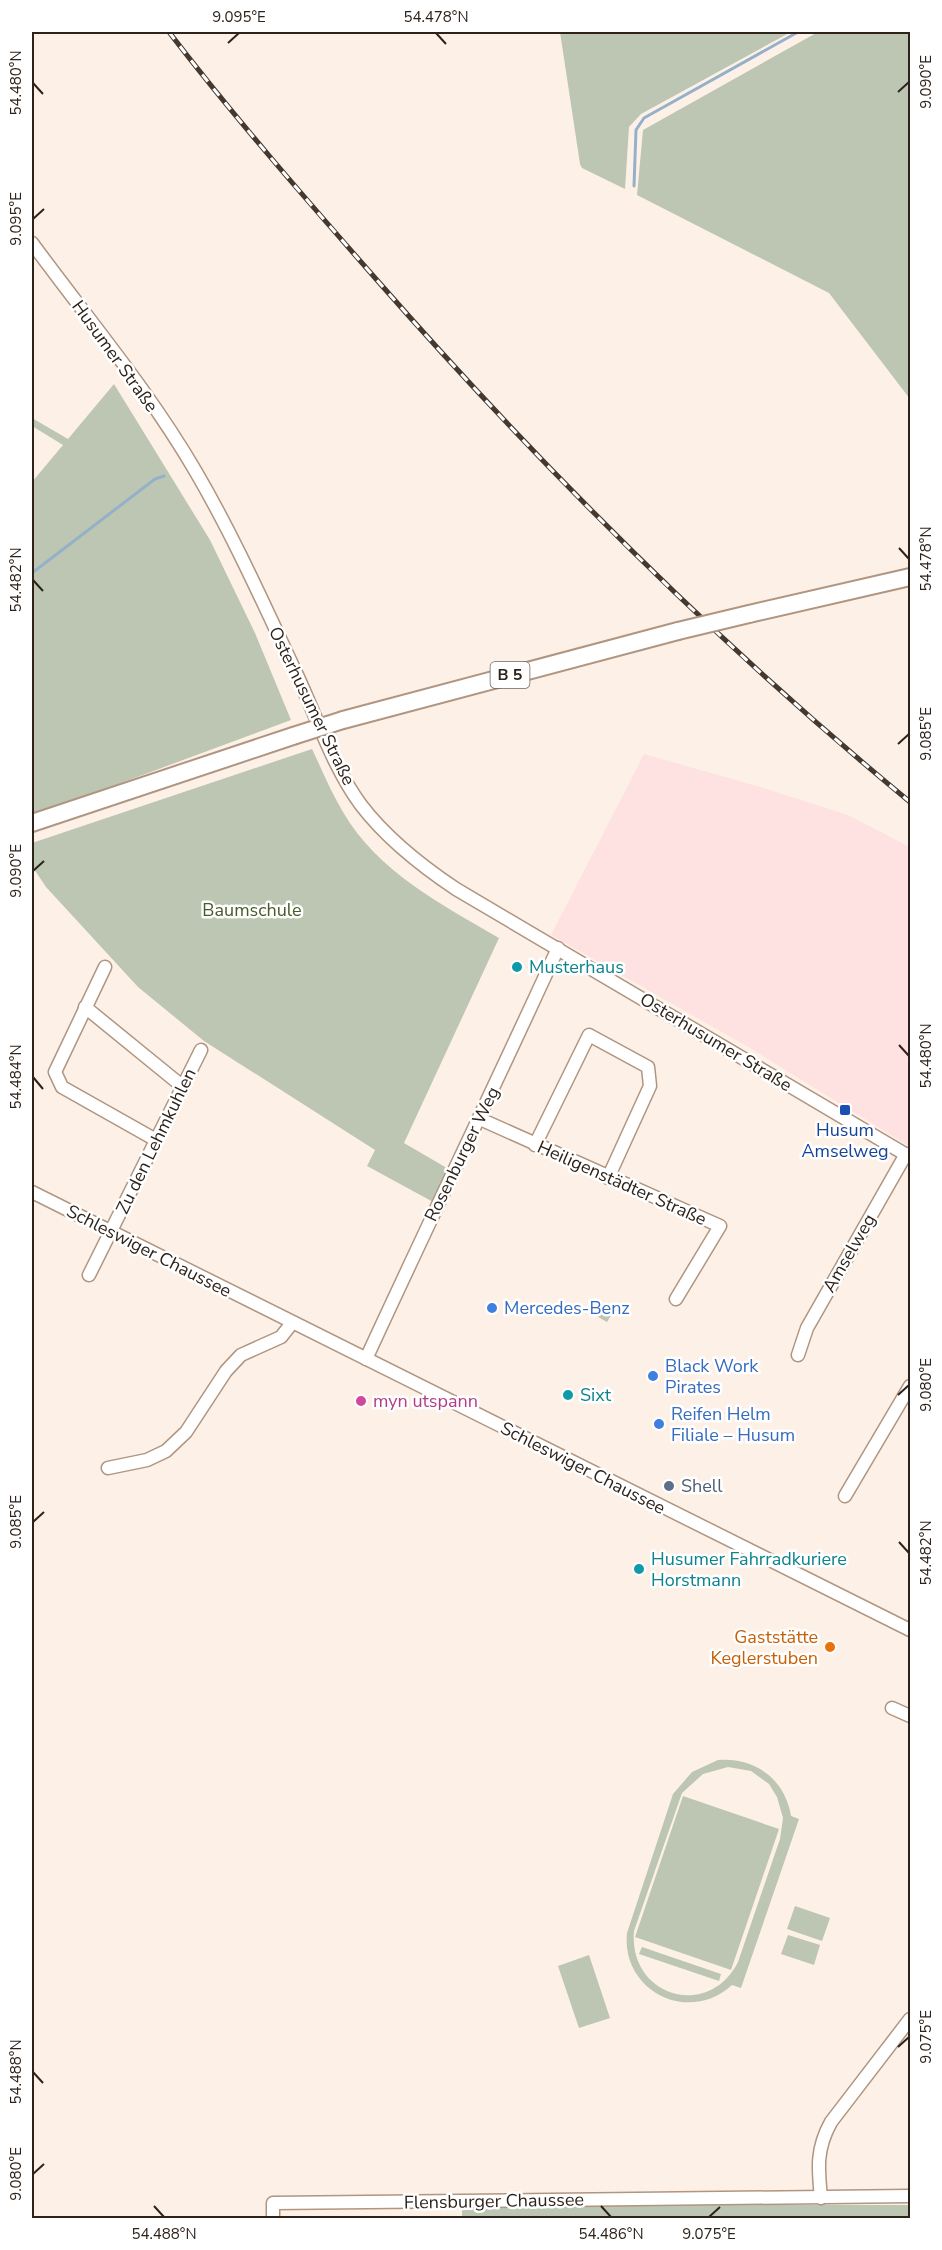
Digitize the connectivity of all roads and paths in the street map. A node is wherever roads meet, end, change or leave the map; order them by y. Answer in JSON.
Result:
{"nodes":[{"id":1,"x":32,"y":243,"type":"edge"},
{"id":2,"x":195,"y":471,"type":"joint"},
{"id":3,"x":910,"y":578,"type":"edge"},
{"id":4,"x":60,"y":813,"type":"junction"},
{"id":5,"x":32,"y":823,"type":"edge"},
{"id":6,"x":32,"y":831,"type":"edge"},
{"id":7,"x":558,"y":948,"type":"junction"},
{"id":8,"x":105,"y":967,"type":"dead end"},
{"id":9,"x":85,"y":1007,"type":"junction"},
{"id":10,"x":201,"y":1050,"type":"dead end"},
{"id":11,"x":182,"y":1086,"type":"junction"},
{"id":12,"x":480,"y":1119,"type":"junction"},
{"id":13,"x":156,"y":1140,"type":"junction"},
{"id":14,"x":535,"y":1145,"type":"junction"},
{"id":15,"x":908,"y":1155,"type":"edge"},
{"id":16,"x":608,"y":1178,"type":"junction"},
{"id":17,"x":32,"y":1192,"type":"edge"},
{"id":18,"x":111,"y":1232,"type":"junction"},
{"id":19,"x":89,"y":1275,"type":"dead end"},
{"id":20,"x":676,"y":1299,"type":"dead end"},
{"id":21,"x":292,"y":1323,"type":"junction"},
{"id":22,"x":798,"y":1355,"type":"dead end"},
{"id":23,"x":366,"y":1359,"type":"junction"},
{"id":24,"x":910,"y":1386,"type":"edge"},
{"id":25,"x":108,"y":1468,"type":"dead end"},
{"id":26,"x":845,"y":1496,"type":"dead end"},
{"id":27,"x":910,"y":1630,"type":"edge"},
{"id":28,"x":892,"y":1708,"type":"dead end"},
{"id":29,"x":910,"y":1716,"type":"edge"},
{"id":30,"x":910,"y":2019,"type":"edge"},
{"id":31,"x":910,"y":2196,"type":"edge"},
{"id":32,"x":821,"y":2198,"type":"junction"},
{"id":33,"x":273,"y":2218,"type":"edge"}],
"edges":[{"from":1,"to":2,"type":"street","name":"Husumer Straße"},
{"from":2,"to":7,"type":"street","name":"Osterhusumer Straße"},
{"from":3,"to":4,"type":"highway","number":"B 5","bridge":true},
{"from":4,"to":5,"type":"highway","number":"B 5"},
{"from":4,"to":6,"type":"highway"},
{"from":7,"to":12,"type":"street","name":"Rosenburger Weg"},
{"from":7,"to":15,"type":"street","name":"Osterhusumer Straße"},
{"from":8,"to":9,"type":"street"},
{"from":9,"to":11,"type":"street"},
{"from":9,"to":13,"type":"street"},
{"from":10,"to":11,"type":"street","name":"Zu den Lehmkuhlen"},
{"from":11,"to":13,"type":"street","name":"Zu den Lehmkuhlen"},
{"from":12,"to":14,"type":"street","name":"Heiligenstädter Straße"},
{"from":12,"to":23,"type":"street","name":"Rosenburger Weg"},
{"from":13,"to":18,"type":"street","name":"Zu den Lehmkuhlen"},
{"from":14,"to":16,"type":"street","name":"Heiligenstädter Straße"},
{"from":14,"to":16,"type":"street"},
{"from":15,"to":22,"type":"street","name":"Amselweg"},
{"from":16,"to":20,"type":"street","name":"Heiligenstädter Straße"},
{"from":17,"to":18,"type":"street","name":"Schleswiger Chaussee"},
{"from":18,"to":19,"type":"street","name":"Zu den Lehmkuhlen"},
{"from":18,"to":21,"type":"street","name":"Schleswiger Chaussee"},
{"from":21,"to":23,"type":"street","name":"Schleswiger Chaussee"},
{"from":21,"to":25,"type":"street"},
{"from":23,"to":27,"type":"street","name":"Schleswiger Chaussee"},
{"from":24,"to":26,"type":"street"},
{"from":28,"to":29,"type":"street"},
{"from":30,"to":32,"type":"street"},
{"from":31,"to":32,"type":"street","name":"Flensburger Chaussee"},
{"from":32,"to":33,"type":"street","name":"Flensburger Chaussee"}]}
